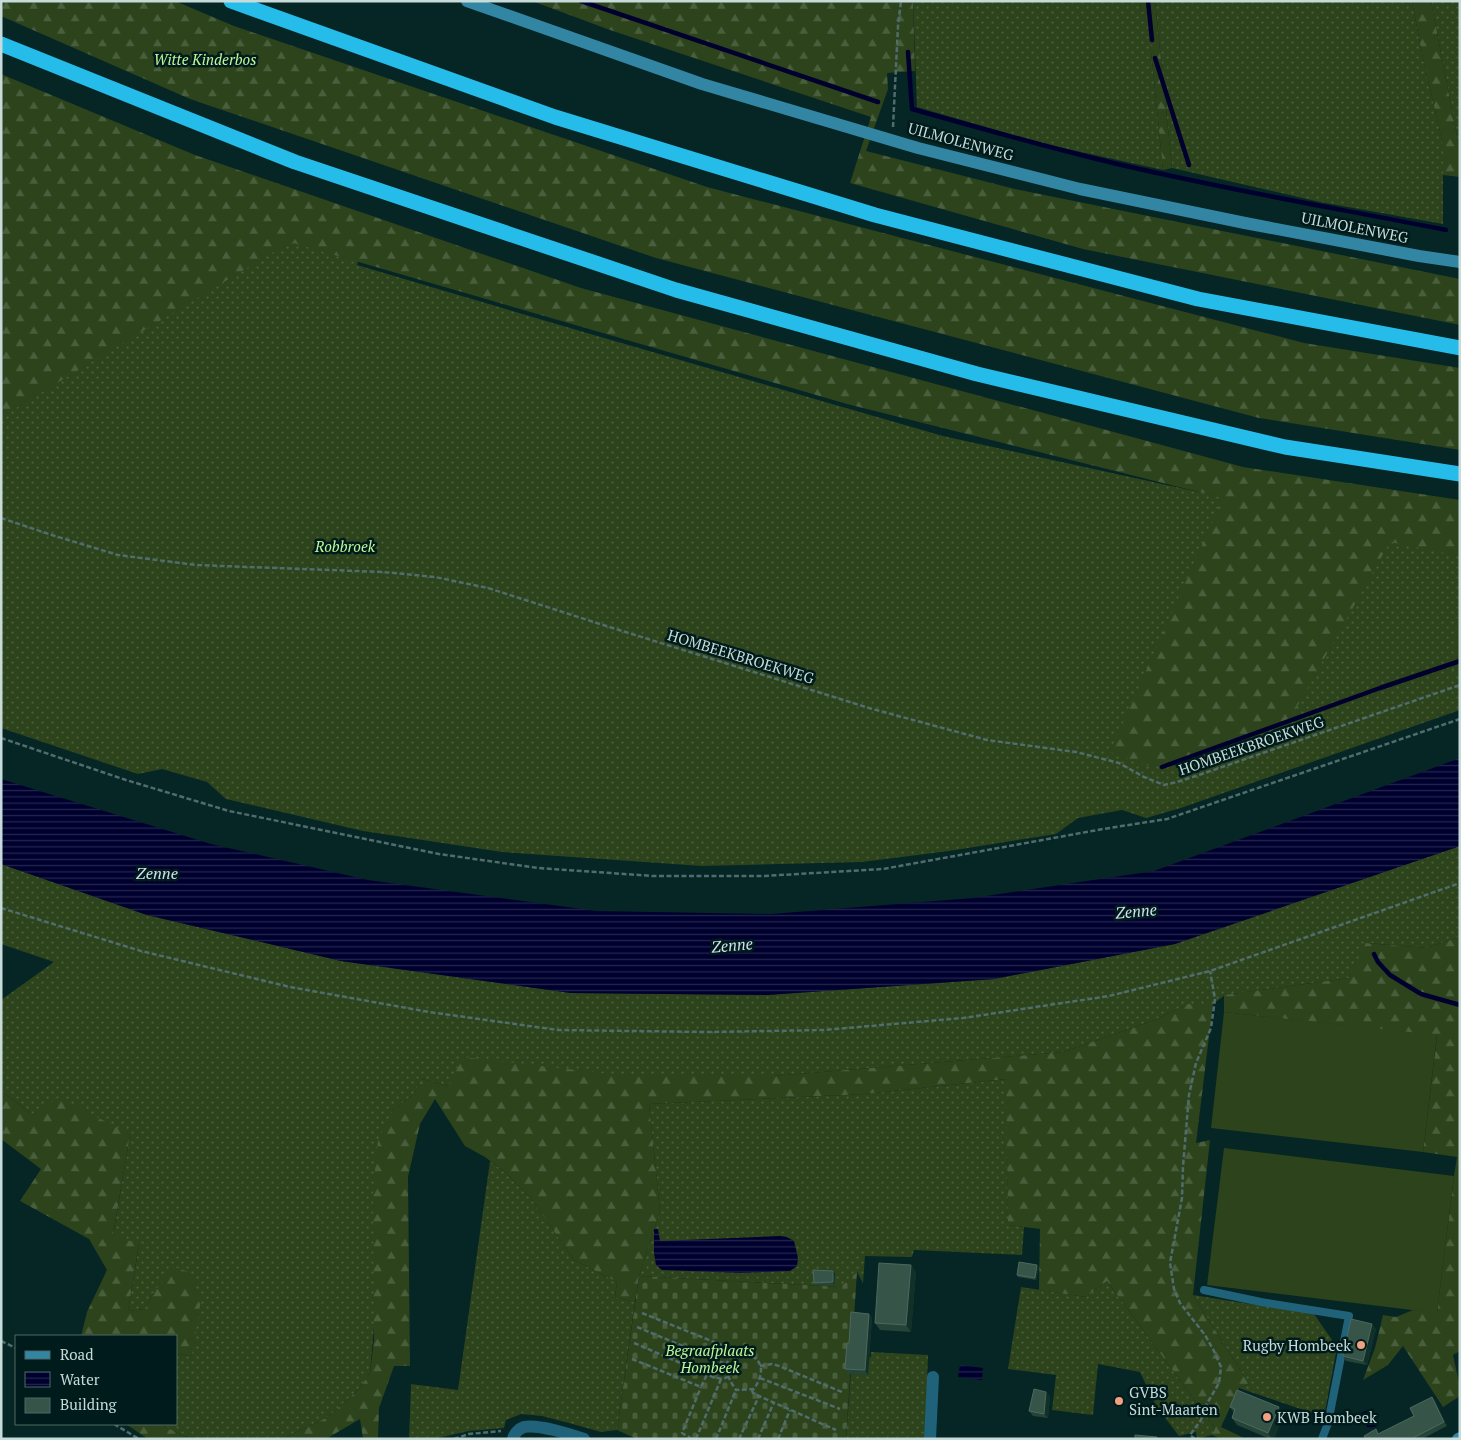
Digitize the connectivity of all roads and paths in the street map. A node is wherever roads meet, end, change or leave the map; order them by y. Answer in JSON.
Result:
{"nodes":[{"id":1,"x":231,"y":1,"type":"edge"},
{"id":2,"x":467,"y":1,"type":"edge"},
{"id":3,"x":901,"y":1,"type":"edge"},
{"id":4,"x":1,"y":44,"type":"edge"},
{"id":5,"x":892,"y":140,"type":"junction"},
{"id":6,"x":1460,"y":262,"type":"edge"},
{"id":7,"x":1460,"y":348,"type":"edge"},
{"id":8,"x":1460,"y":474,"type":"edge"},
{"id":9,"x":1,"y":518,"type":"edge"},
{"id":10,"x":1460,"y":685,"type":"edge"},
{"id":11,"x":1460,"y":719,"type":"edge"},
{"id":12,"x":1,"y":738,"type":"edge"},
{"id":13,"x":1460,"y":883,"type":"edge"},
{"id":14,"x":1,"y":908,"type":"edge"},
{"id":15,"x":1210,"y":971,"type":"junction"},
{"id":16,"x":1204,"y":1290,"type":"dead end"},
{"id":17,"x":642,"y":1313,"type":"dead end"},
{"id":18,"x":638,"y":1327,"type":"dead end"},
{"id":19,"x":1,"y":1341,"type":"edge"},
{"id":20,"x":634,"y":1343,"type":"dead end"},
{"id":21,"x":15,"y":1348,"type":"edge"},
{"id":22,"x":735,"y":1353,"type":"junction"},
{"id":23,"x":632,"y":1359,"type":"dead end"},
{"id":24,"x":727,"y":1364,"type":"junction"},
{"id":25,"x":760,"y":1366,"type":"junction"},
{"id":26,"x":707,"y":1374,"type":"junction"},
{"id":27,"x":728,"y":1377,"type":"junction"},
{"id":28,"x":933,"y":1377,"type":"dead end"},
{"id":29,"x":760,"y":1378,"type":"junction"},
{"id":30,"x":722,"y":1379,"type":"junction"},
{"id":31,"x":701,"y":1387,"type":"junction"},
{"id":32,"x":736,"y":1390,"type":"junction"},
{"id":33,"x":752,"y":1390,"type":"junction"},
{"id":34,"x":842,"y":1392,"type":"dead end"},
{"id":35,"x":759,"y":1396,"type":"junction"},
{"id":36,"x":774,"y":1402,"type":"junction"},
{"id":37,"x":840,"y":1409,"type":"dead end"},
{"id":38,"x":791,"y":1410,"type":"junction"},
{"id":39,"x":116,"y":1425,"type":"edge"},
{"id":40,"x":836,"y":1430,"type":"dead end"},
{"id":41,"x":513,"y":1436,"type":"edge"},
{"id":42,"x":139,"y":1439,"type":"edge"},
{"id":43,"x":454,"y":1439,"type":"edge"},
{"id":44,"x":584,"y":1439,"type":"edge"},
{"id":45,"x":694,"y":1439,"type":"edge"},
{"id":46,"x":716,"y":1439,"type":"edge"},
{"id":47,"x":740,"y":1439,"type":"edge"},
{"id":48,"x":758,"y":1439,"type":"edge"},
{"id":49,"x":778,"y":1439,"type":"edge"},
{"id":50,"x":930,"y":1439,"type":"edge"},
{"id":51,"x":1195,"y":1439,"type":"edge"},
{"id":52,"x":1322,"y":1439,"type":"edge"}],
"edges":[{"from":1,"to":7,"type":"highway"},
{"from":2,"to":5,"type":"main road","name":"UILMOLENWEG"},
{"from":3,"to":5,"type":"path"},
{"from":4,"to":8,"type":"highway"},
{"from":5,"to":6,"type":"main road","name":"UILMOLENWEG"},
{"from":9,"to":10,"type":"path","name":"HOMBEEKBROEKWEG"},
{"from":11,"to":12,"type":"path"},
{"from":13,"to":15,"type":"path"},
{"from":14,"to":15,"type":"path"},
{"from":15,"to":51,"type":"path"},
{"from":16,"to":52,"type":"lane"},
{"from":17,"to":22,"type":"path"},
{"from":18,"to":24,"type":"path"},
{"from":19,"to":21,"type":"path"},
{"from":20,"to":26,"type":"path"},
{"from":22,"to":24,"type":"path"},
{"from":22,"to":25,"type":"path"},
{"from":23,"to":31,"type":"path"},
{"from":24,"to":27,"type":"path"},
{"from":25,"to":29,"type":"path"},
{"from":25,"to":34,"type":"path"},
{"from":26,"to":30,"type":"path"},
{"from":26,"to":31,"type":"path"},
{"from":27,"to":30,"type":"path"},
{"from":27,"to":32,"type":"path"},
{"from":28,"to":50,"type":"street"},
{"from":29,"to":33,"type":"path"},
{"from":29,"to":37,"type":"path"},
{"from":30,"to":45,"type":"path"},
{"from":31,"to":45,"type":"path"},
{"from":32,"to":33,"type":"path"},
{"from":32,"to":46,"type":"path"},
{"from":33,"to":35,"type":"path"},
{"from":35,"to":36,"type":"path"},
{"from":35,"to":47,"type":"path"},
{"from":36,"to":38,"type":"path"},
{"from":36,"to":48,"type":"path"},
{"from":38,"to":40,"type":"path"},
{"from":38,"to":49,"type":"path"},
{"from":39,"to":42,"type":"path"},
{"from":41,"to":43,"type":"path"},
{"from":41,"to":44,"type":"street"}]}
